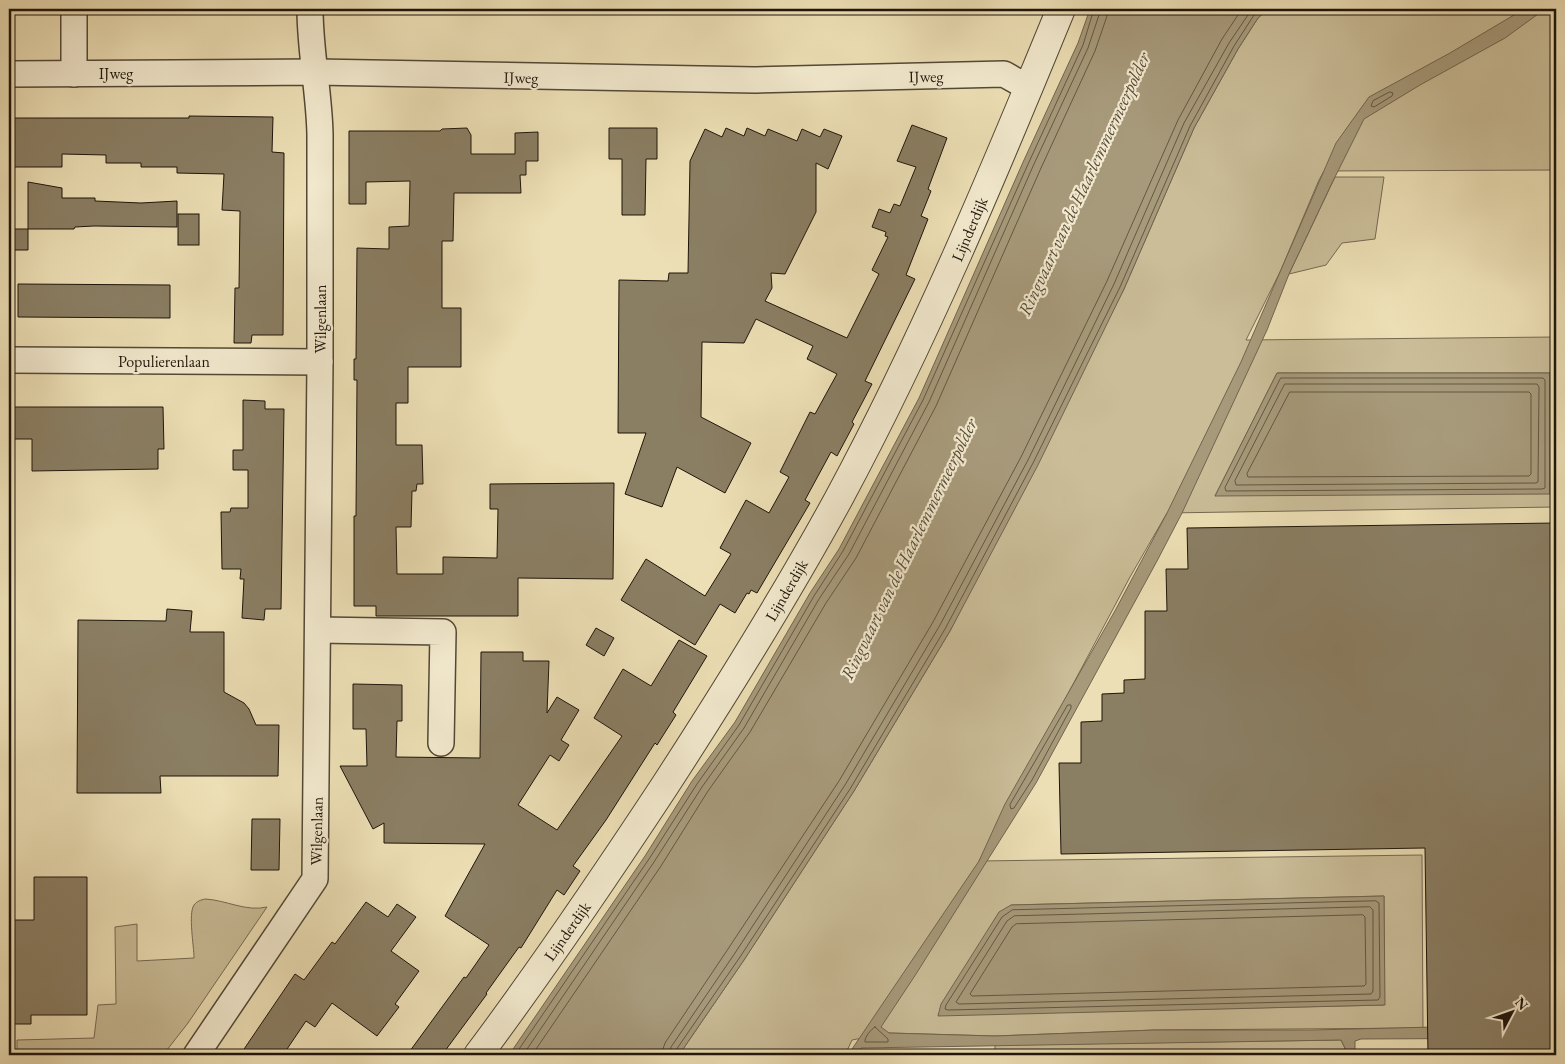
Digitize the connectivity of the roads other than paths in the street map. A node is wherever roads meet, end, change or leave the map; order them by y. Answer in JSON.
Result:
{"nodes":[{"id":1,"x":74,"y":9,"type":"edge"},
{"id":2,"x":310,"y":9,"type":"edge"},
{"id":3,"x":1061,"y":9,"type":"edge"},
{"id":4,"x":316,"y":72,"type":"junction"},
{"id":5,"x":9,"y":74,"type":"edge"},
{"id":6,"x":74,"y":74,"type":"junction"},
{"id":7,"x":1029,"y":88,"type":"junction"},
{"id":8,"x":9,"y":360,"type":"edge"},
{"id":9,"x":320,"y":362,"type":"junction"},
{"id":10,"x":318,"y":630,"type":"junction"},
{"id":11,"x":441,"y":744,"type":"dead end"},
{"id":12,"x":196,"y":1055,"type":"edge"},
{"id":13,"x":478,"y":1055,"type":"edge"}],
"edges":[{"from":1,"to":6,"type":"street"},
{"from":2,"to":4,"type":"street","name":"Wilgenlaan"},
{"from":3,"to":7,"type":"street","name":"Lijnderdijk"},
{"from":4,"to":6,"type":"street","name":"IJweg"},
{"from":4,"to":7,"type":"street","name":"IJweg"},
{"from":4,"to":9,"type":"street","name":"Wilgenlaan"},
{"from":5,"to":6,"type":"street","name":"IJweg"},
{"from":7,"to":13,"type":"street","name":"Lijnderdijk"},
{"from":8,"to":9,"type":"street","name":"Populierenlaan"},
{"from":9,"to":10,"type":"street","name":"Wilgenlaan"},
{"from":10,"to":11,"type":"street"},
{"from":10,"to":12,"type":"street","name":"Wilgenlaan"}]}
